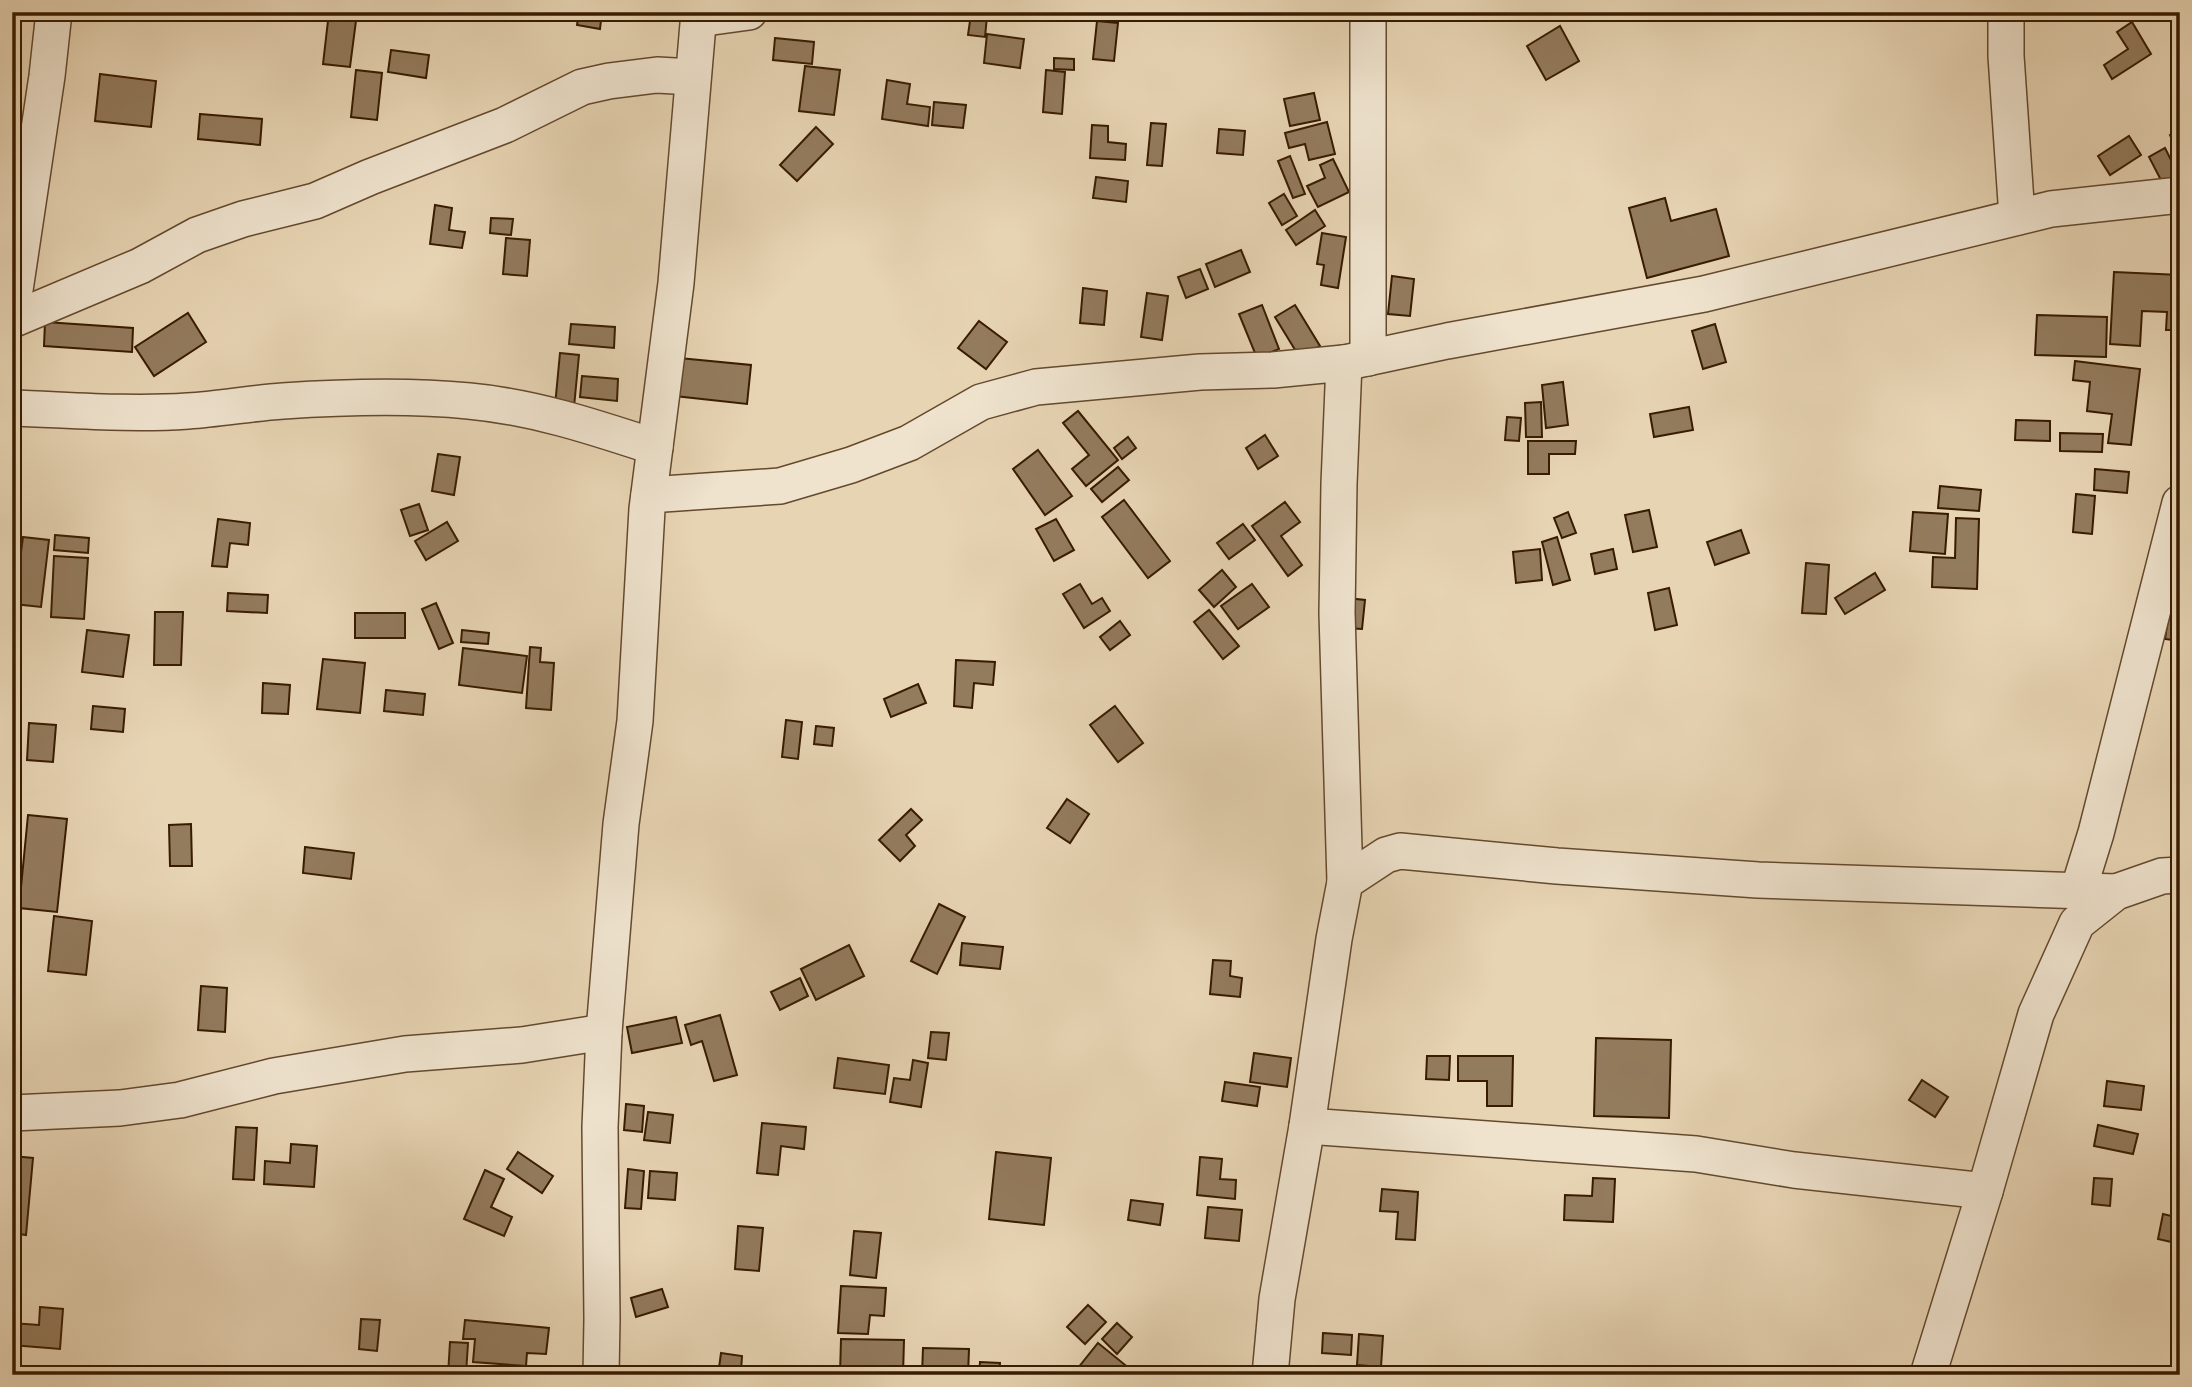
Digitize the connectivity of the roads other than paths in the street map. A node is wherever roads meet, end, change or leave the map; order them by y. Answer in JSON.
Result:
{"nodes":[{"id":1,"x":54,"y":12,"type":"edge"},
{"id":2,"x":749,"y":12,"type":"edge"},
{"id":3,"x":1368,"y":12,"type":"edge"},
{"id":4,"x":2006,"y":12,"type":"edge"},
{"id":5,"x":698,"y":16,"type":"edge"},
{"id":6,"x":693,"y":77,"type":"junction"},
{"id":7,"x":2180,"y":195,"type":"edge"},
{"id":8,"x":2017,"y":217,"type":"junction"},
{"id":9,"x":12,"y":310,"type":"edge"},
{"id":10,"x":12,"y":320,"type":"edge"},
{"id":11,"x":1356,"y":361,"type":"junction"},
{"id":12,"x":12,"y":408,"type":"edge"},
{"id":13,"x":655,"y":447,"type":"junction"},
{"id":14,"x":649,"y":495,"type":"junction"},
{"id":15,"x":2180,"y":503,"type":"edge"},
{"id":16,"x":2180,"y":875,"type":"edge"},
{"id":17,"x":1345,"y":881,"type":"junction"},
{"id":18,"x":2078,"y":891,"type":"junction"},
{"id":19,"x":2116,"y":892,"type":"junction"},
{"id":20,"x":604,"y":1032,"type":"junction"},
{"id":21,"x":12,"y":1113,"type":"edge"},
{"id":22,"x":1307,"y":1126,"type":"junction"},
{"id":23,"x":1985,"y":1191,"type":"junction"},
{"id":24,"x":601,"y":1375,"type":"edge"},
{"id":25,"x":1270,"y":1375,"type":"edge"},
{"id":26,"x":1928,"y":1375,"type":"edge"}],
"edges":[{"from":1,"to":9,"type":"street"},
{"from":2,"to":5,"type":"street"},
{"from":3,"to":11,"type":"street"},
{"from":4,"to":8,"type":"street"},
{"from":5,"to":6,"type":"street"},
{"from":6,"to":10,"type":"street"},
{"from":6,"to":13,"type":"street"},
{"from":7,"to":8,"type":"street"},
{"from":8,"to":11,"type":"street"},
{"from":11,"to":14,"type":"street"},
{"from":11,"to":17,"type":"street"},
{"from":12,"to":13,"type":"street"},
{"from":13,"to":14,"type":"street"},
{"from":14,"to":20,"type":"street"},
{"from":15,"to":18,"type":"street"},
{"from":16,"to":19,"type":"street"},
{"from":17,"to":18,"type":"street"},
{"from":17,"to":22,"type":"street"},
{"from":18,"to":19,"type":"street"},
{"from":19,"to":23,"type":"street"},
{"from":20,"to":21,"type":"street"},
{"from":20,"to":24,"type":"street"},
{"from":22,"to":23,"type":"street"},
{"from":22,"to":25,"type":"street"},
{"from":23,"to":26,"type":"street"}]}
